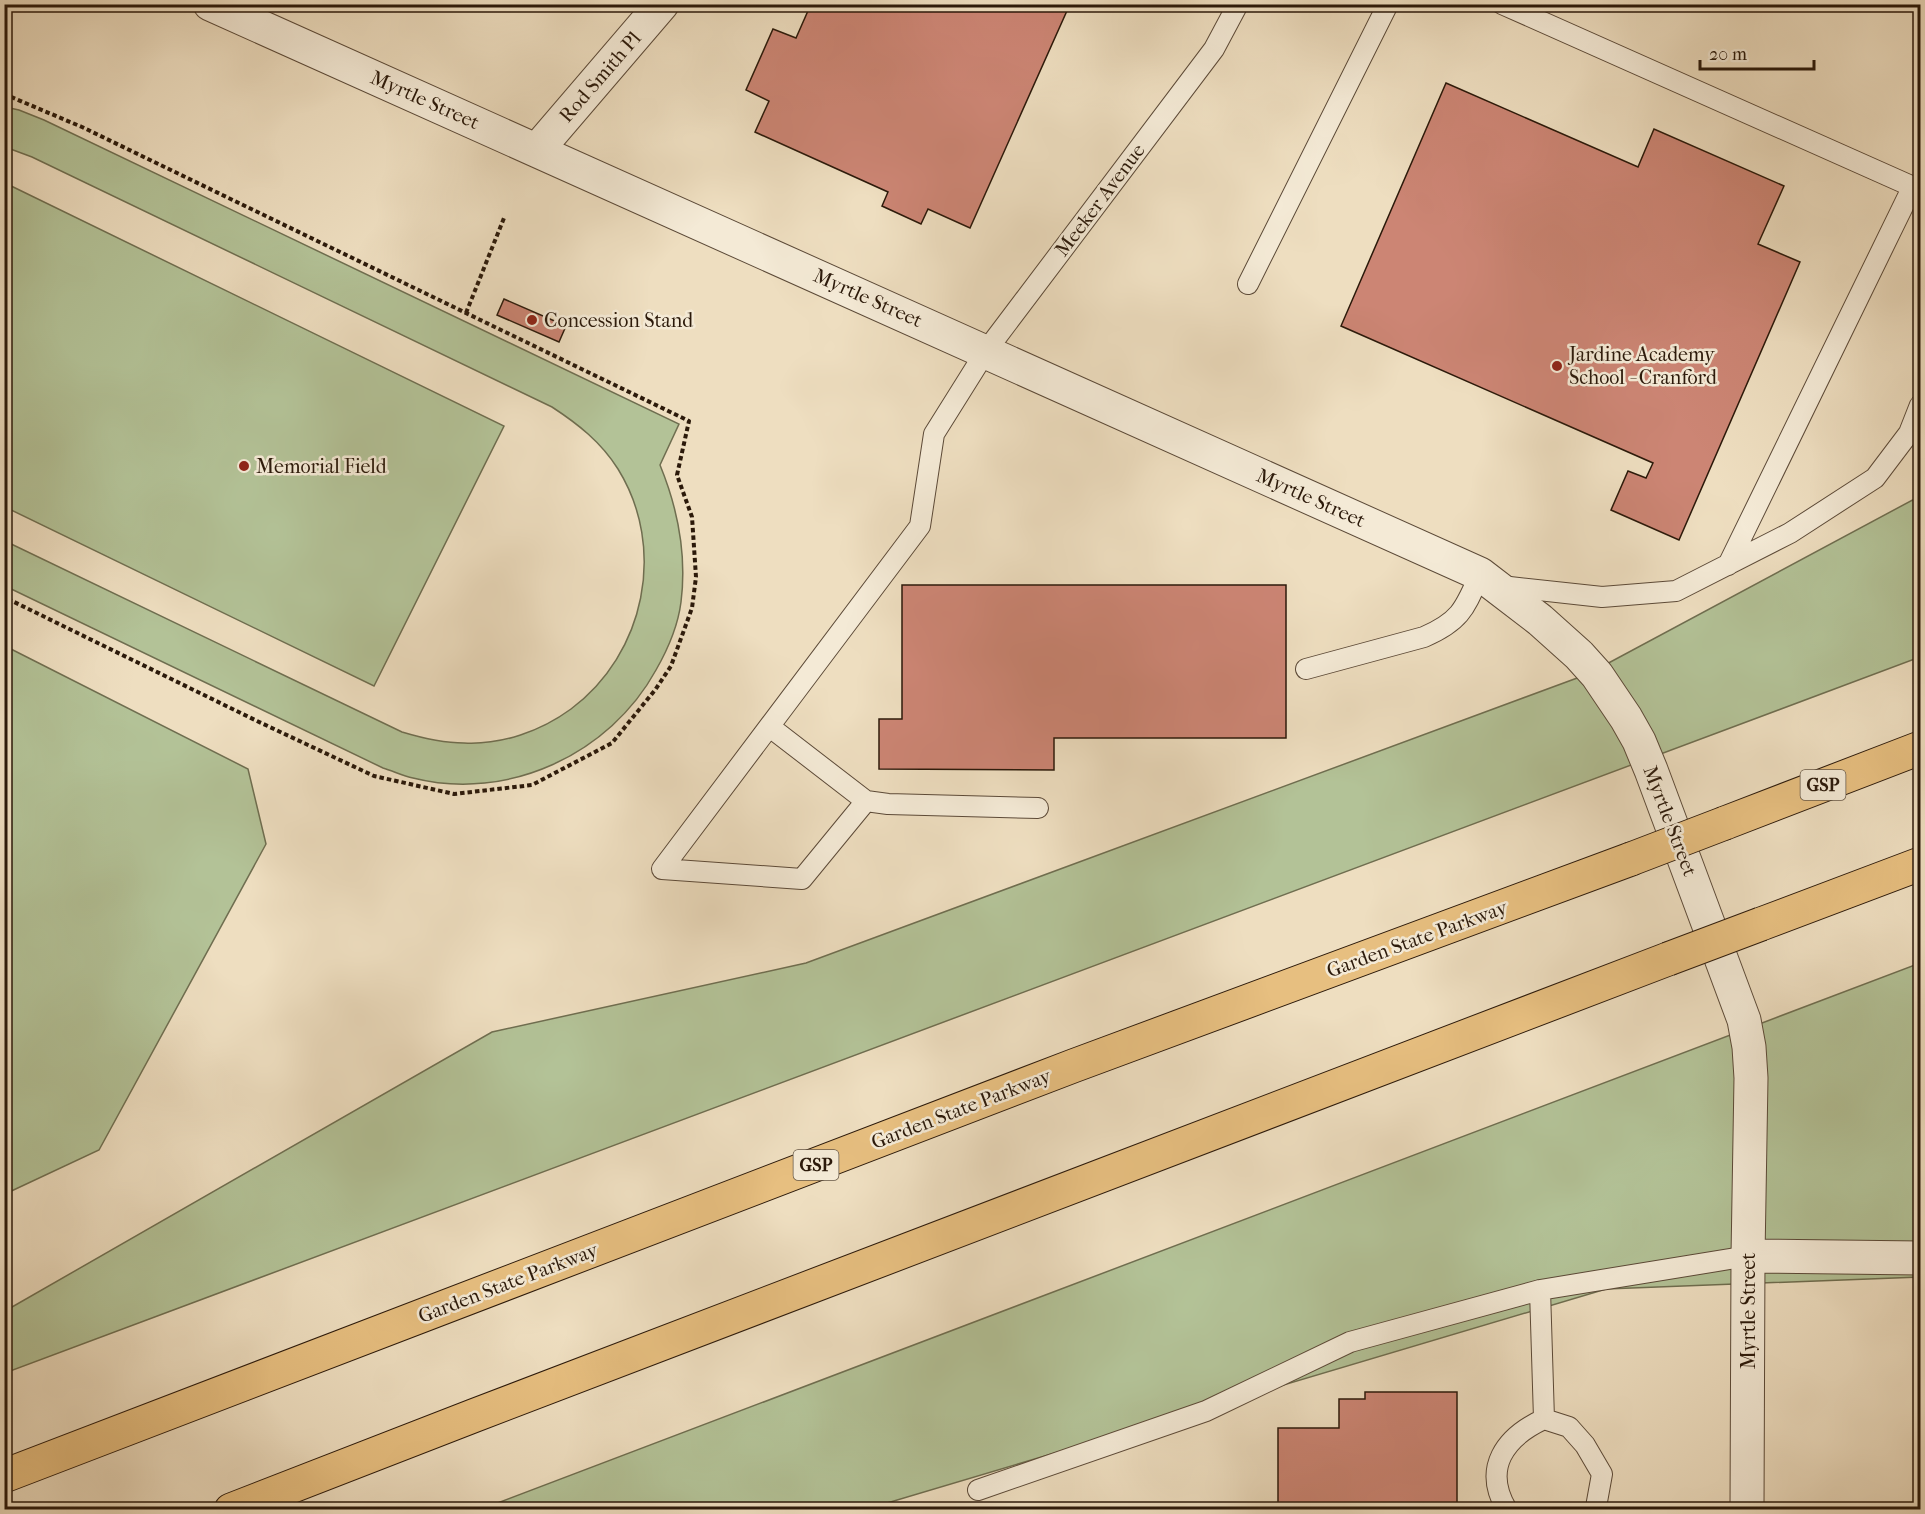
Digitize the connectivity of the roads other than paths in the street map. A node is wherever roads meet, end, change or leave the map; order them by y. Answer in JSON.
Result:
{"nodes":[{"id":1,"x":210,"y":4,"type":"edge"},
{"id":2,"x":662,"y":4,"type":"edge"},
{"id":3,"x":1238,"y":4,"type":"edge"},
{"id":4,"x":1388,"y":4,"type":"edge"},
{"id":5,"x":1502,"y":4,"type":"edge"},
{"id":6,"x":537,"y":150,"type":"junction"},
{"id":7,"x":1917,"y":188,"type":"edge"},
{"id":8,"x":1248,"y":284,"type":"dead end"},
{"id":9,"x":986,"y":351,"type":"junction"},
{"id":10,"x":1920,"y":405,"type":"edge"},
{"id":11,"x":1728,"y":565,"type":"junction"},
{"id":12,"x":1488,"y":579,"type":"junction"},
{"id":13,"x":1306,"y":669,"type":"dead end"},
{"id":14,"x":770,"y":727,"type":"junction"},
{"id":15,"x":1920,"y":748,"type":"edge"},
{"id":16,"x":866,"y":801,"type":"junction"},
{"id":17,"x":1038,"y":808,"type":"dead end"},
{"id":18,"x":1920,"y":864,"type":"edge"},
{"id":19,"x":1748,"y":1256,"type":"junction"},
{"id":20,"x":1920,"y":1258,"type":"edge"},
{"id":21,"x":1540,"y":1290,"type":"junction"},
{"id":22,"x":1544,"y":1419,"type":"junction"},
{"id":23,"x":4,"y":1476,"type":"edge"},
{"id":24,"x":978,"y":1490,"type":"dead end"},
{"id":25,"x":231,"y":1509,"type":"edge"},
{"id":26,"x":1507,"y":1509,"type":"edge"},
{"id":27,"x":1594,"y":1509,"type":"edge"},
{"id":28,"x":1747,"y":1509,"type":"edge"}],
"edges":[{"from":1,"to":6,"type":"street","name":"Myrtle Street"},
{"from":2,"to":6,"type":"street","name":"Rod Smith Pl"},
{"from":3,"to":9,"type":"lane","name":"Meeker Avenue"},
{"from":4,"to":8,"type":"lane"},
{"from":5,"to":7,"type":"lane"},
{"from":6,"to":9,"type":"street","name":"Myrtle Street"},
{"from":7,"to":11,"type":"lane"},
{"from":9,"to":12,"type":"street","name":"Myrtle Street"},
{"from":9,"to":14,"type":"lane","name":"Meeker Avenue"},
{"from":10,"to":11,"type":"lane"},
{"from":11,"to":12,"type":"lane"},
{"from":12,"to":13,"type":"lane"},
{"from":12,"to":19,"type":"street","name":"Myrtle Street"},
{"from":14,"to":16,"type":"lane"},
{"from":14,"to":16,"type":"lane","name":"Meeker Avenue"},
{"from":15,"to":23,"type":"highway","name":"Garden State Parkway","number":"GSP","bridge":true},
{"from":16,"to":17,"type":"lane"},
{"from":18,"to":25,"type":"highway","bridge":true},
{"from":19,"to":20,"type":"street"},
{"from":19,"to":21,"type":"lane"},
{"from":19,"to":28,"type":"street","name":"Myrtle Street"},
{"from":21,"to":22,"type":"lane"},
{"from":21,"to":24,"type":"lane"},
{"from":22,"to":26,"type":"lane"},
{"from":22,"to":27,"type":"lane"}]}
